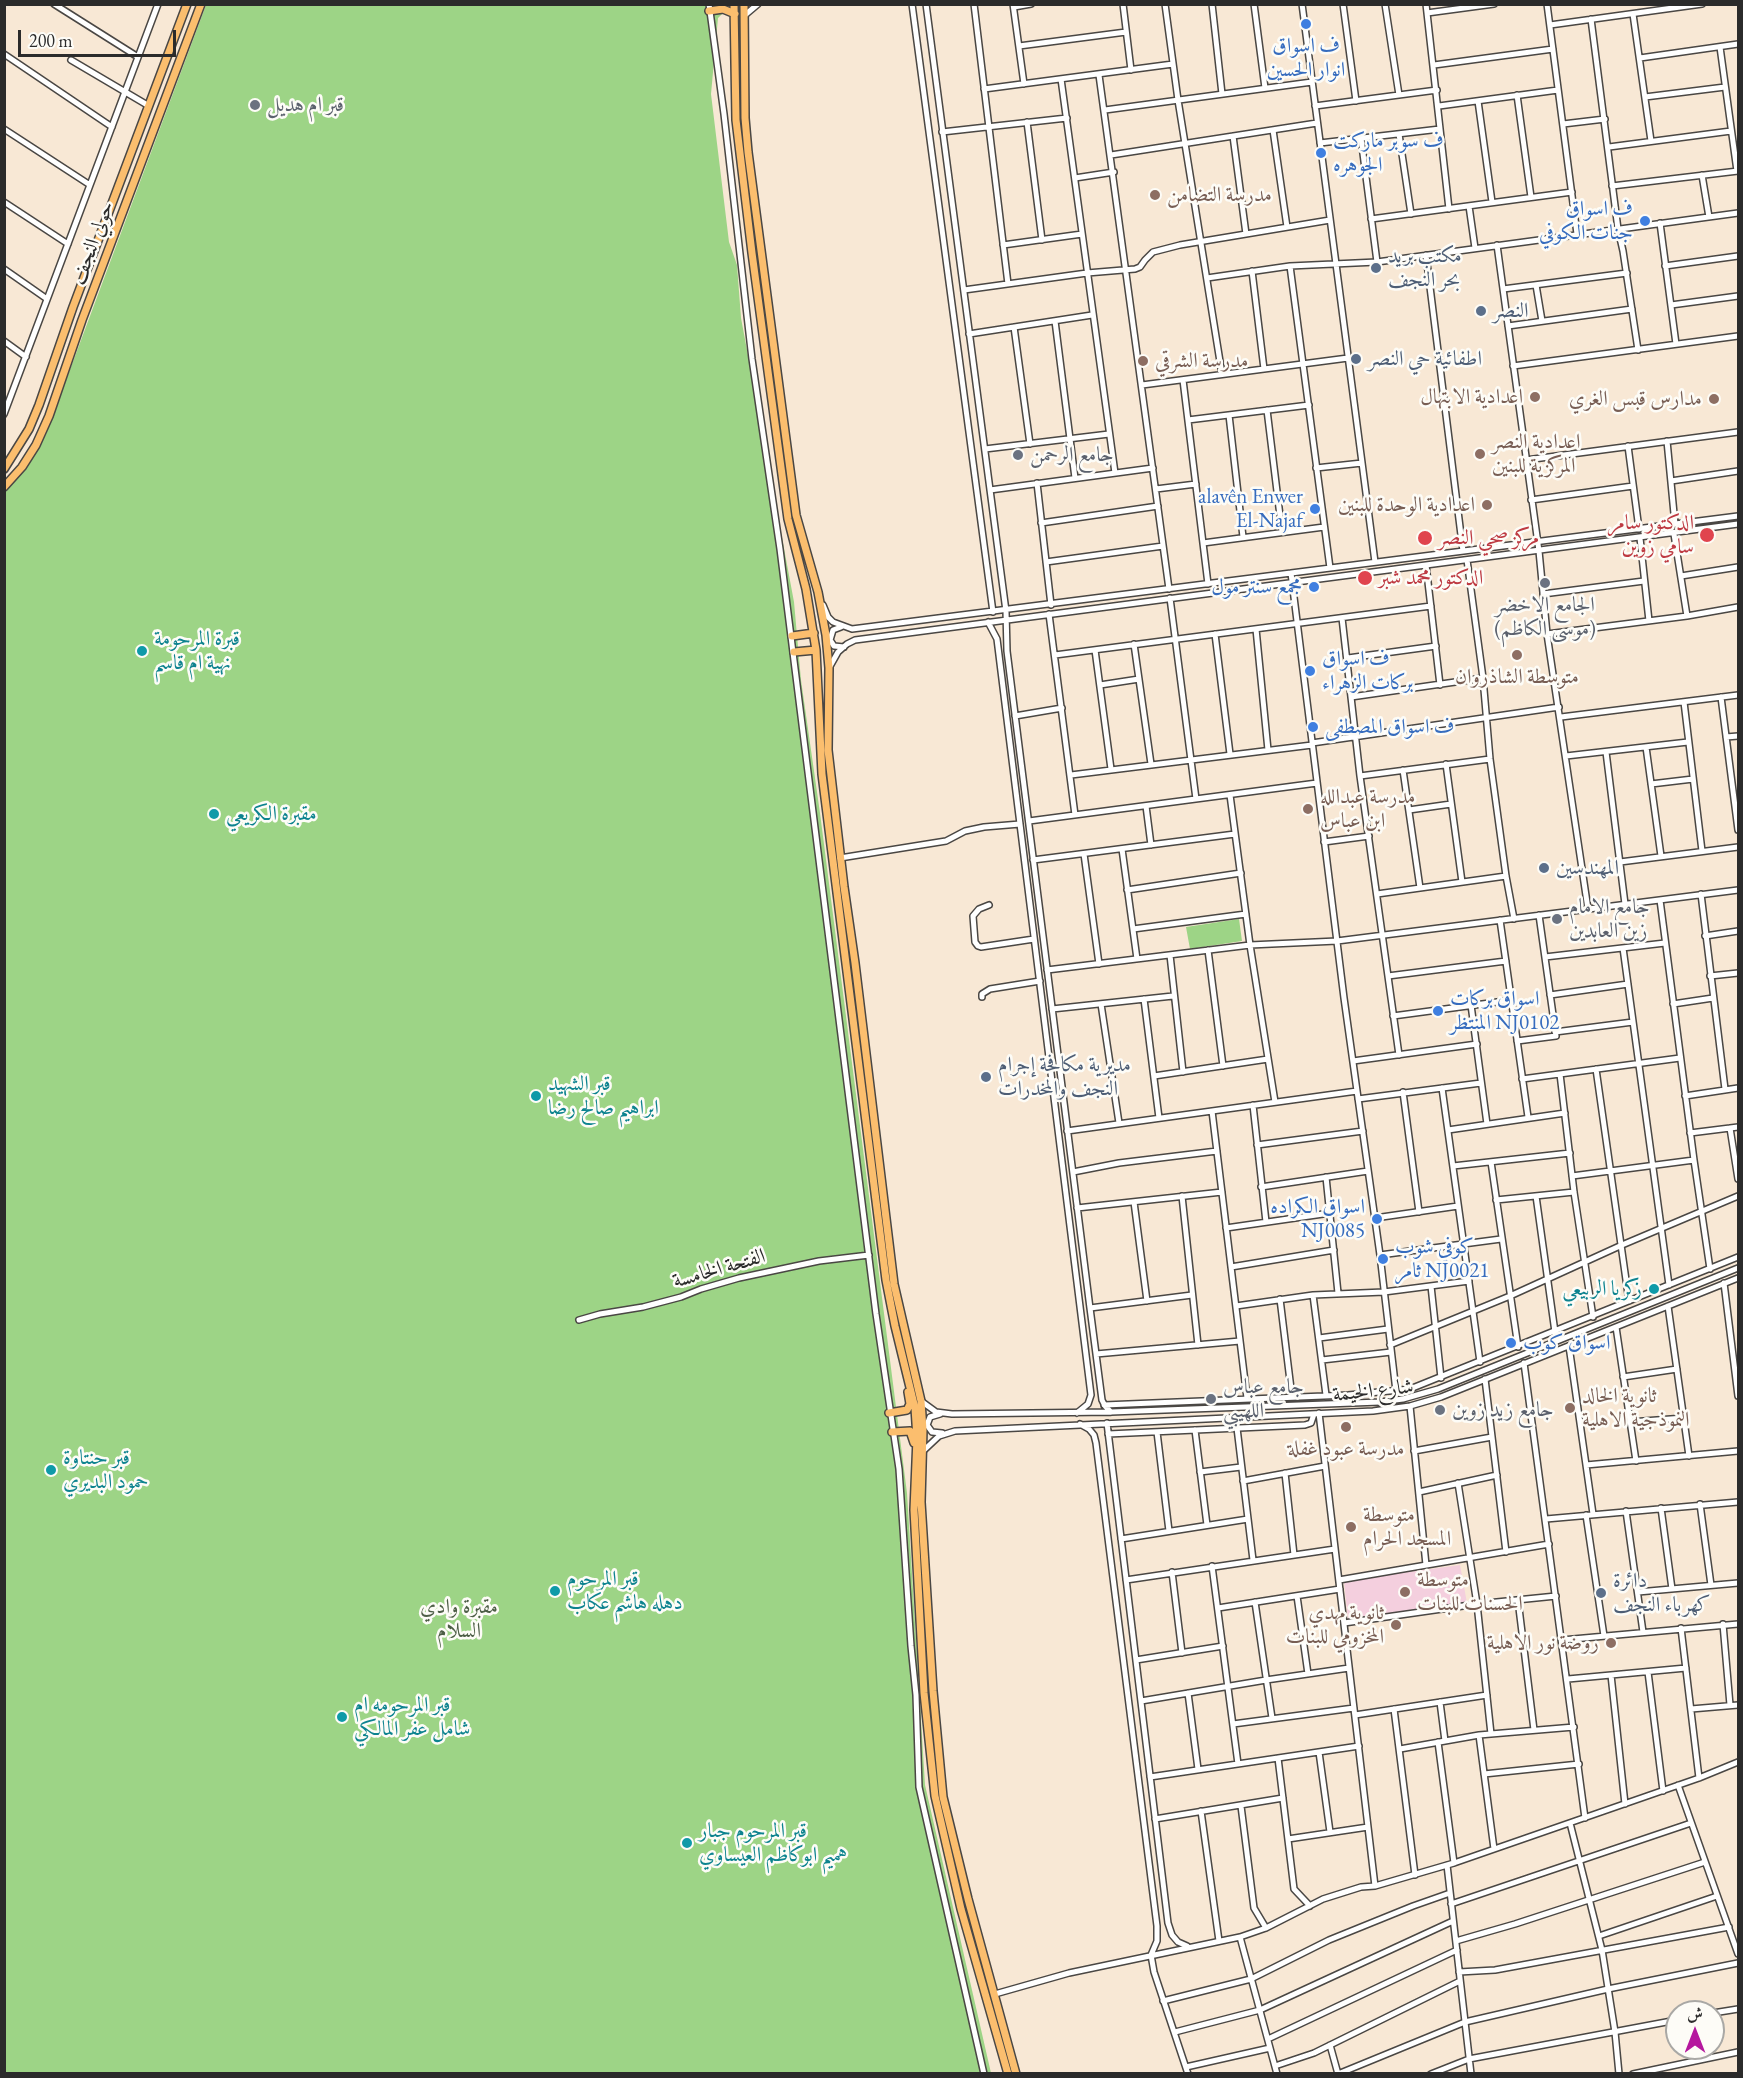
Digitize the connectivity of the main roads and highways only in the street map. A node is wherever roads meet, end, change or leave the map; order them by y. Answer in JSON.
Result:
{"nodes":[{"id":1,"x":187,"y":4,"type":"edge"},
{"id":2,"x":201,"y":4,"type":"edge"},
{"id":3,"x":734,"y":4,"type":"edge"},
{"id":4,"x":744,"y":4,"type":"edge"},
{"id":5,"x":709,"y":8,"type":"edge"},
{"id":6,"x":735,"y":14,"type":"junction"},
{"id":7,"x":735,"y":76,"type":"junction"},
{"id":8,"x":744,"y":76,"type":"junction"},
{"id":9,"x":735,"y":95,"type":"junction"},
{"id":10,"x":744,"y":95,"type":"junction"},
{"id":11,"x":4,"y":469,"type":"edge"},
{"id":12,"x":4,"y":487,"type":"edge"},
{"id":13,"x":804,"y":546,"type":"junction"},
{"id":14,"x":795,"y":548,"type":"junction"},
{"id":15,"x":809,"y":564,"type":"junction"},
{"id":16,"x":801,"y":569,"type":"junction"},
{"id":17,"x":814,"y":633,"type":"junction"},
{"id":18,"x":792,"y":636,"type":"road end"},
{"id":19,"x":816,"y":650,"type":"junction"},
{"id":20,"x":794,"y":652,"type":"road end"},
{"id":21,"x":818,"y":720,"type":"junction"},
{"id":22,"x":828,"y":721,"type":"junction"},
{"id":23,"x":819,"y":741,"type":"junction"},
{"id":24,"x":828,"y":743,"type":"junction"},
{"id":25,"x":909,"y":1381,"type":"junction"},
{"id":26,"x":889,"y":1413,"type":"road end"},
{"id":27,"x":892,"y":1432,"type":"road end"},
{"id":28,"x":920,"y":1451,"type":"junction"},
{"id":29,"x":920,"y":1542,"type":"junction"},
{"id":30,"x":1008,"y":2073,"type":"edge"},
{"id":31,"x":1016,"y":2073,"type":"edge"}],
"edges":[{"from":1,"to":11,"type":"main road","name":"حولي النجف"},
{"from":2,"to":12,"type":"main road","name":"حولي النجف"},
{"from":3,"to":6,"type":"main road"},
{"from":4,"to":8,"type":"main road"},
{"from":5,"to":6,"type":"main road"},
{"from":6,"to":7,"type":"main road"},
{"from":7,"to":8,"type":"main road"},
{"from":7,"to":9,"type":"main road"},
{"from":8,"to":10,"type":"main road"},
{"from":9,"to":10,"type":"main road"},
{"from":9,"to":14,"type":"main road"},
{"from":10,"to":13,"type":"main road"},
{"from":13,"to":14,"type":"main road"},
{"from":13,"to":15,"type":"main road"},
{"from":14,"to":16,"type":"main road"},
{"from":15,"to":16,"type":"main road"},
{"from":15,"to":22,"type":"main road"},
{"from":16,"to":17,"type":"main road"},
{"from":17,"to":18,"type":"main road"},
{"from":17,"to":19,"type":"main road"},
{"from":19,"to":20,"type":"main road"},
{"from":19,"to":21,"type":"main road"},
{"from":21,"to":22,"type":"main road"},
{"from":21,"to":23,"type":"main road"},
{"from":22,"to":24,"type":"main road"},
{"from":23,"to":24,"type":"main road"},
{"from":23,"to":25,"type":"main road"},
{"from":24,"to":28,"type":"main road"},
{"from":25,"to":26,"type":"main road"},
{"from":25,"to":28,"type":"main road"},
{"from":27,"to":28,"type":"main road"},
{"from":28,"to":29,"type":"main road"},
{"from":29,"to":30,"type":"main road"},
{"from":29,"to":31,"type":"main road"}]}
